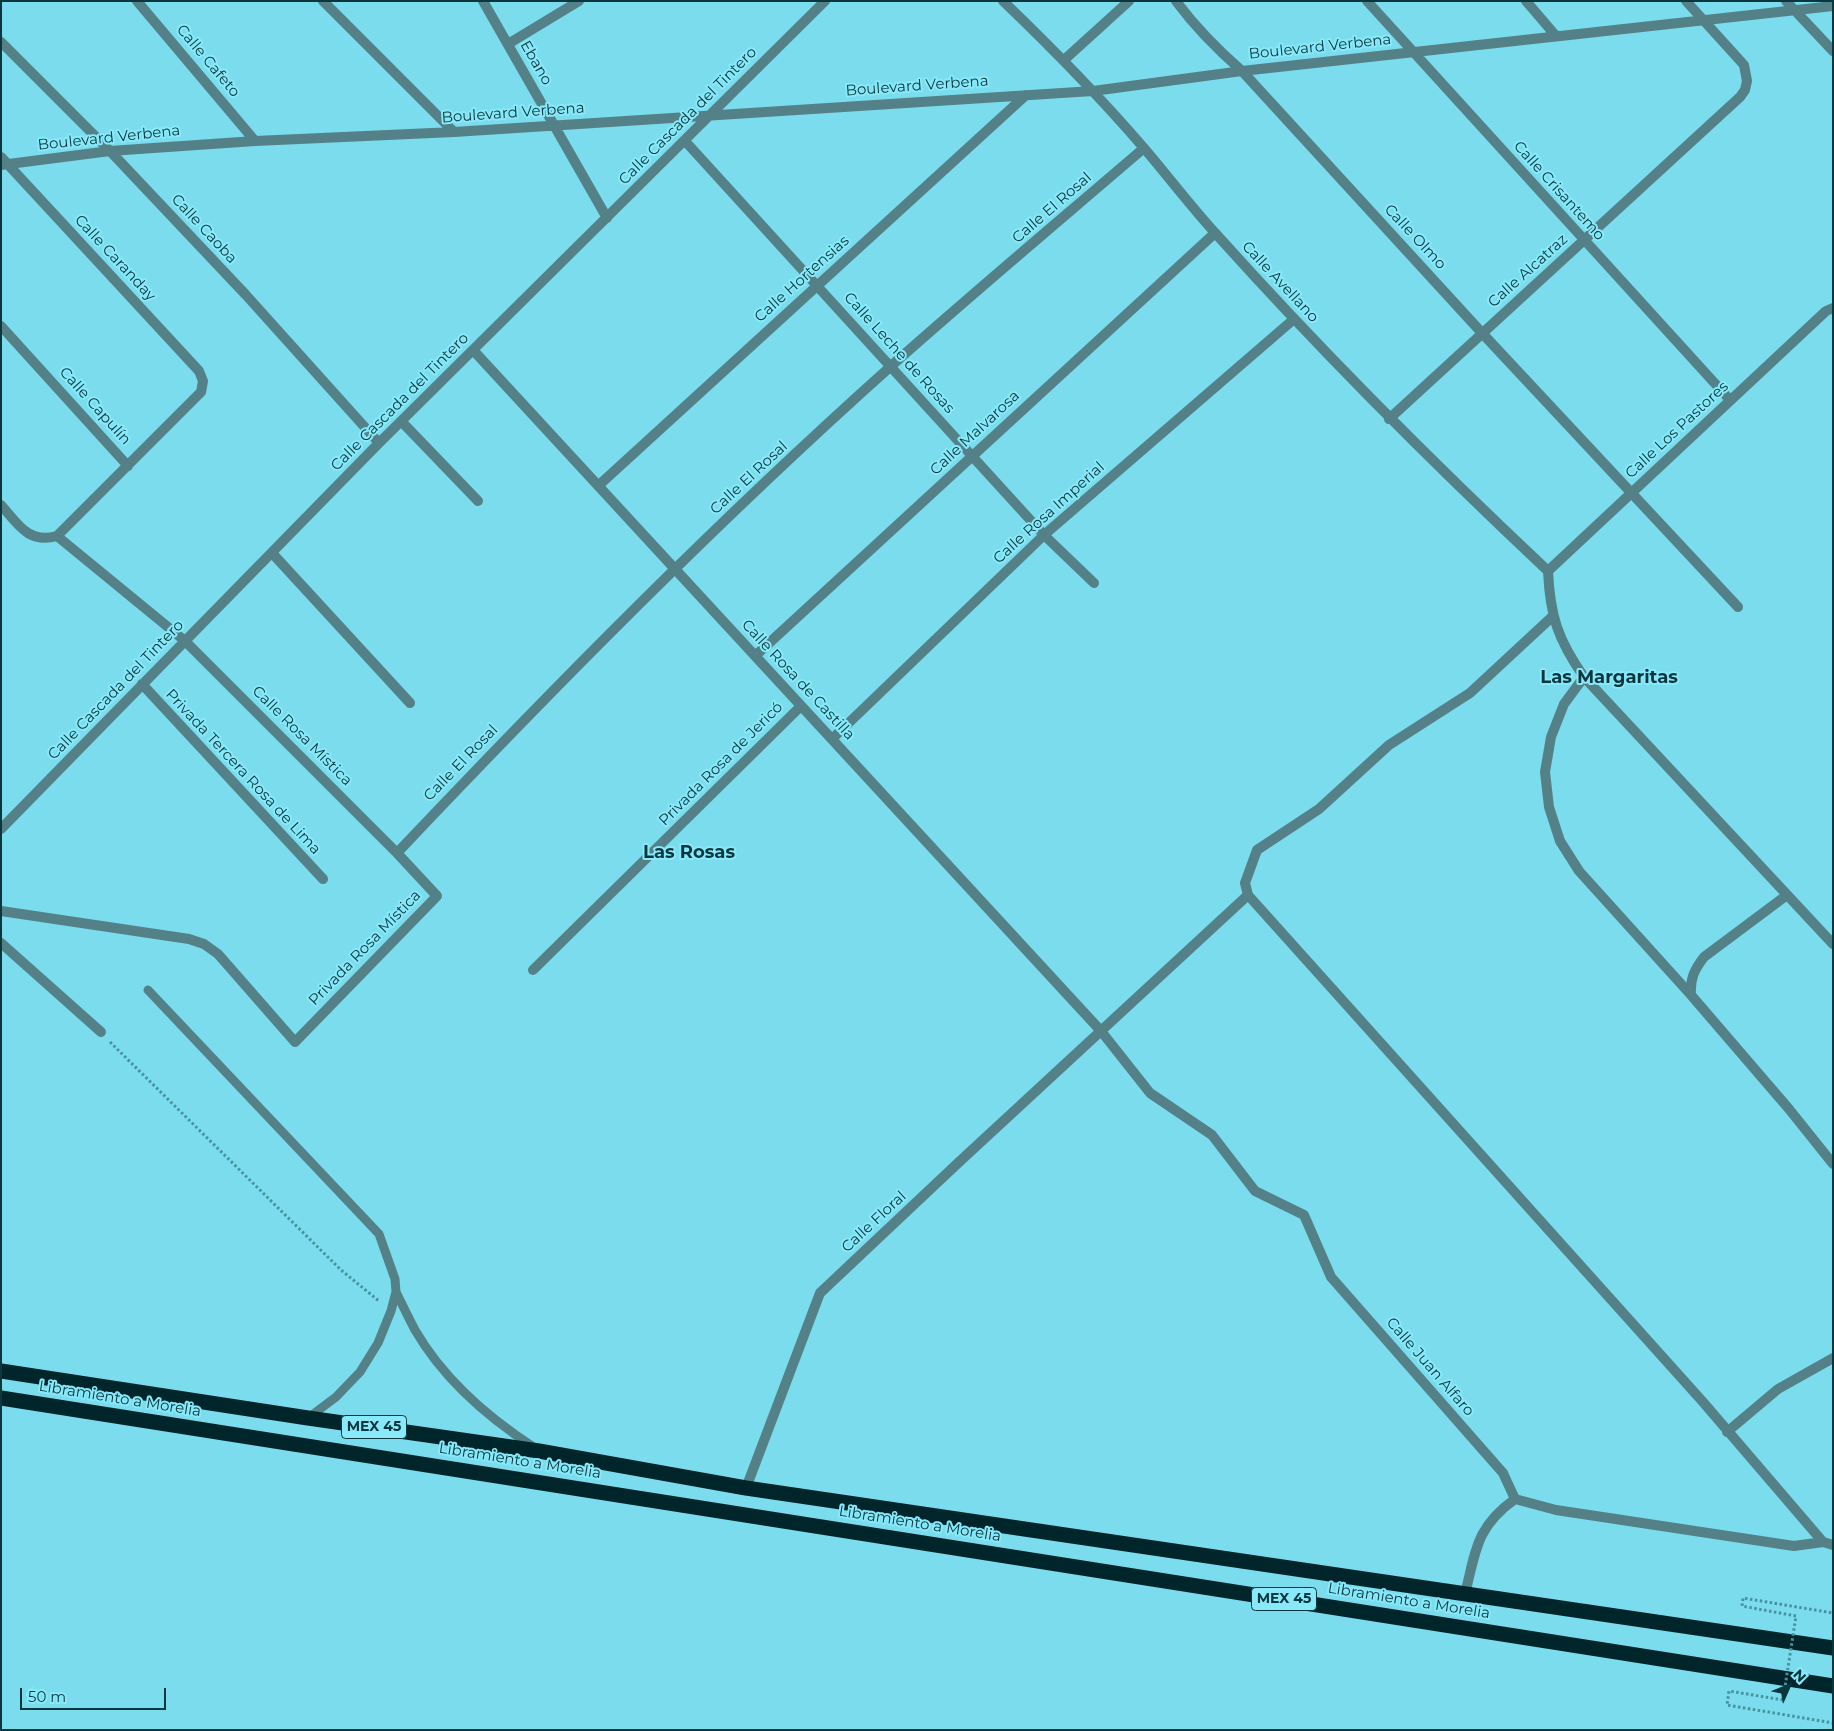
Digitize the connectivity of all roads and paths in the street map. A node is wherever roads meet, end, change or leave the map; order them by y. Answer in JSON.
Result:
{"nodes":[{"id":1,"x":323,"y":1,"type":"edge"},
{"id":2,"x":483,"y":1,"type":"edge"},
{"id":3,"x":579,"y":1,"type":"edge"},
{"id":4,"x":826,"y":1,"type":"edge"},
{"id":5,"x":1003,"y":1,"type":"edge"},
{"id":6,"x":1129,"y":1,"type":"edge"},
{"id":7,"x":1176,"y":1,"type":"edge"},
{"id":8,"x":1366,"y":1,"type":"edge"},
{"id":9,"x":1526,"y":1,"type":"edge"},
{"id":10,"x":1686,"y":1,"type":"edge"},
{"id":11,"x":1786,"y":1,"type":"edge"},
{"id":12,"x":143,"y":4,"type":"edge"},
{"id":13,"x":1833,"y":6,"type":"edge"},
{"id":14,"x":1794,"y":10,"type":"junction"},
{"id":15,"x":1703,"y":20,"type":"junction"},
{"id":16,"x":1556,"y":36,"type":"junction"},
{"id":17,"x":1,"y":42,"type":"edge"},
{"id":18,"x":508,"y":44,"type":"junction"},
{"id":19,"x":1833,"y":51,"type":"edge"},
{"id":20,"x":1413,"y":52,"type":"junction"},
{"id":21,"x":1064,"y":60,"type":"junction"},
{"id":22,"x":1242,"y":71,"type":"junction"},
{"id":23,"x":1093,"y":91,"type":"junction"},
{"id":24,"x":1026,"y":95,"type":"junction"},
{"id":25,"x":711,"y":114,"type":"junction"},
{"id":26,"x":554,"y":125,"type":"junction"},
{"id":27,"x":454,"y":132,"type":"junction"},
{"id":28,"x":255,"y":141,"type":"junction"},
{"id":29,"x":685,"y":141,"type":"junction"},
{"id":30,"x":1144,"y":148,"type":"junction"},
{"id":31,"x":110,"y":151,"type":"junction"},
{"id":32,"x":3,"y":162,"type":"edge"},
{"id":33,"x":606,"y":218,"type":"junction"},
{"id":34,"x":1215,"y":233,"type":"junction"},
{"id":35,"x":1584,"y":240,"type":"junction"},
{"id":36,"x":816,"y":286,"type":"junction"},
{"id":37,"x":1829,"y":309,"type":"edge"},
{"id":38,"x":1294,"y":319,"type":"junction"},
{"id":39,"x":1,"y":326,"type":"edge"},
{"id":40,"x":1482,"y":333,"type":"junction"},
{"id":41,"x":473,"y":350,"type":"junction"},
{"id":42,"x":891,"y":367,"type":"junction"},
{"id":43,"x":1730,"y":400,"type":"junction"},
{"id":44,"x":1389,"y":419,"type":"junction"},
{"id":45,"x":401,"y":421,"type":"junction"},
{"id":46,"x":379,"y":443,"type":"junction"},
{"id":47,"x":972,"y":456,"type":"junction"},
{"id":48,"x":128,"y":466,"type":"junction"},
{"id":49,"x":598,"y":486,"type":"junction"},
{"id":50,"x":1632,"y":492,"type":"junction"},
{"id":51,"x":478,"y":501,"type":"dead end"},
{"id":52,"x":1,"y":505,"type":"edge"},
{"id":53,"x":1044,"y":535,"type":"junction"},
{"id":54,"x":57,"y":536,"type":"junction"},
{"id":55,"x":272,"y":553,"type":"junction"},
{"id":56,"x":675,"y":569,"type":"junction"},
{"id":57,"x":1548,"y":571,"type":"junction"},
{"id":58,"x":1094,"y":583,"type":"dead end"},
{"id":59,"x":1738,"y":607,"type":"dead end"},
{"id":60,"x":1553,"y":616,"type":"junction"},
{"id":61,"x":185,"y":641,"type":"junction"},
{"id":62,"x":755,"y":656,"type":"junction"},
{"id":63,"x":1584,"y":677,"type":"junction"},
{"id":64,"x":142,"y":684,"type":"junction"},
{"id":65,"x":410,"y":704,"type":"dead end"},
{"id":66,"x":801,"y":706,"type":"junction"},
{"id":67,"x":832,"y":739,"type":"junction"},
{"id":68,"x":1,"y":828,"type":"edge"},
{"id":69,"x":397,"y":853,"type":"junction"},
{"id":70,"x":323,"y":879,"type":"dead end"},
{"id":71,"x":1248,"y":895,"type":"junction"},
{"id":72,"x":1787,"y":895,"type":"junction"},
{"id":73,"x":1,"y":911,"type":"edge"},
{"id":74,"x":1,"y":943,"type":"edge"},
{"id":75,"x":1833,"y":944,"type":"edge"},
{"id":76,"x":533,"y":970,"type":"dead end"},
{"id":77,"x":148,"y":990,"type":"dead end"},
{"id":78,"x":1691,"y":995,"type":"junction"},
{"id":79,"x":1101,"y":1031,"type":"junction"},
{"id":80,"x":101,"y":1032,"type":"joint"},
{"id":81,"x":1833,"y":1164,"type":"edge"},
{"id":82,"x":396,"y":1292,"type":"junction"},
{"id":83,"x":391,"y":1311,"type":"junction"},
{"id":84,"x":1833,"y":1358,"type":"edge"},
{"id":85,"x":1,"y":1371,"type":"edge"},
{"id":86,"x":1,"y":1398,"type":"edge"},
{"id":87,"x":308,"y":1418,"type":"junction"},
{"id":88,"x":1727,"y":1432,"type":"junction"},
{"id":89,"x":539,"y":1451,"type":"junction"},
{"id":90,"x":746,"y":1488,"type":"junction"},
{"id":91,"x":1515,"y":1499,"type":"junction"},
{"id":92,"x":1828,"y":1544,"type":"edge"},
{"id":93,"x":1465,"y":1594,"type":"junction"},
{"id":94,"x":1833,"y":1613,"type":"edge"},
{"id":95,"x":1833,"y":1648,"type":"edge"},
{"id":96,"x":1833,"y":1686,"type":"edge"},
{"id":97,"x":1833,"y":1723,"type":"edge"}],
"edges":[{"from":1,"to":27,"type":"street"},
{"from":2,"to":18,"type":"street","name":"Ebano"},
{"from":3,"to":18,"type":"street"},
{"from":4,"to":25,"type":"street","name":"Calle Cascada del Tintero"},
{"from":5,"to":21,"type":"street","name":"Calle Avellano"},
{"from":6,"to":21,"type":"street"},
{"from":7,"to":22,"type":"street","name":"Calle Olmo"},
{"from":8,"to":20,"type":"street","name":"Calle Crisantemo"},
{"from":9,"to":16,"type":"street"},
{"from":10,"to":15,"type":"street"},
{"from":11,"to":14,"type":"street"},
{"from":12,"to":28,"type":"street","name":"Calle Cafeto"},
{"from":13,"to":14,"type":"street","name":"Boulevard Verbena"},
{"from":14,"to":15,"type":"street","name":"Boulevard Verbena"},
{"from":14,"to":19,"type":"street"},
{"from":15,"to":16,"type":"street","name":"Boulevard Verbena"},
{"from":15,"to":35,"type":"street","name":"Calle Alcatraz"},
{"from":16,"to":20,"type":"street","name":"Boulevard Verbena"},
{"from":17,"to":31,"type":"street","name":"Calle Caoba"},
{"from":18,"to":26,"type":"street","name":"Ebano"},
{"from":20,"to":22,"type":"street","name":"Boulevard Verbena"},
{"from":20,"to":35,"type":"street","name":"Calle Crisantemo"},
{"from":21,"to":23,"type":"street","name":"Calle Avellano"},
{"from":22,"to":23,"type":"street","name":"Boulevard Verbena"},
{"from":22,"to":40,"type":"street","name":"Calle Olmo"},
{"from":23,"to":24,"type":"street","name":"Boulevard Verbena"},
{"from":23,"to":30,"type":"street","name":"Calle Avellano"},
{"from":24,"to":25,"type":"street","name":"Boulevard Verbena"},
{"from":24,"to":36,"type":"street","name":"Calle Hortensias"},
{"from":25,"to":26,"type":"street","name":"Boulevard Verbena"},
{"from":25,"to":29,"type":"street","name":"Calle Cascada del Tintero"},
{"from":26,"to":27,"type":"street","name":"Boulevard Verbena"},
{"from":26,"to":33,"type":"street","name":"Ebano"},
{"from":27,"to":28,"type":"street","name":"Boulevard Verbena"},
{"from":28,"to":31,"type":"street","name":"Boulevard Verbena"},
{"from":29,"to":33,"type":"street","name":"Calle Cascada del Tintero"},
{"from":29,"to":36,"type":"street","name":"Calle Leche de Rosas"},
{"from":30,"to":34,"type":"street","name":"Calle Avellano"},
{"from":30,"to":42,"type":"street","name":"Calle El Rosal"},
{"from":31,"to":32,"type":"street","name":"Boulevard Verbena"},
{"from":31,"to":46,"type":"street","name":"Calle Caoba"},
{"from":32,"to":48,"type":"street","name":"Calle Caranday"},
{"from":33,"to":41,"type":"street","name":"Calle Cascada del Tintero"},
{"from":34,"to":38,"type":"street","name":"Calle Avellano"},
{"from":34,"to":47,"type":"street","name":"Calle Malvarosa"},
{"from":35,"to":40,"type":"street","name":"Calle Alcatraz"},
{"from":35,"to":43,"type":"street","name":"Calle Crisantemo"},
{"from":36,"to":42,"type":"street","name":"Calle Leche de Rosas"},
{"from":36,"to":49,"type":"street","name":"Calle Hortensias"},
{"from":37,"to":43,"type":"street","name":"Calle Los Pastores"},
{"from":38,"to":44,"type":"street","name":"Calle Avellano"},
{"from":38,"to":53,"type":"street","name":"Calle Rosa Imperial"},
{"from":39,"to":48,"type":"street","name":"Calle Capulín"},
{"from":40,"to":44,"type":"street","name":"Calle Alcatraz"},
{"from":40,"to":50,"type":"street","name":"Calle Olmo"},
{"from":41,"to":45,"type":"street","name":"Calle Cascada del Tintero"},
{"from":41,"to":49,"type":"street","name":"Calle Rosa de Castilla"},
{"from":42,"to":47,"type":"street","name":"Calle Leche de Rosas"},
{"from":42,"to":56,"type":"street","name":"Calle El Rosal"},
{"from":43,"to":50,"type":"street","name":"Calle Los Pastores"},
{"from":44,"to":57,"type":"street","name":"Calle Avellano"},
{"from":45,"to":46,"type":"street","name":"Calle Cascada del Tintero"},
{"from":45,"to":51,"type":"street"},
{"from":46,"to":55,"type":"street","name":"Calle Cascada del Tintero"},
{"from":47,"to":53,"type":"street","name":"Calle Leche de Rosas"},
{"from":47,"to":62,"type":"street","name":"Calle Malvarosa"},
{"from":48,"to":54,"type":"street","name":"Calle Capulín"},
{"from":49,"to":56,"type":"street","name":"Calle Rosa de Castilla"},
{"from":50,"to":57,"type":"street","name":"Calle Los Pastores"},
{"from":50,"to":59,"type":"street","name":"Calle Olmo"},
{"from":52,"to":54,"type":"street"},
{"from":53,"to":58,"type":"street","name":"Calle Leche de Rosas"},
{"from":53,"to":67,"type":"street","name":"Calle Rosa Imperial"},
{"from":54,"to":61,"type":"street"},
{"from":55,"to":61,"type":"street","name":"Calle Cascada del Tintero"},
{"from":55,"to":65,"type":"street"},
{"from":56,"to":62,"type":"street","name":"Calle Rosa de Castilla"},
{"from":56,"to":69,"type":"street","name":"Calle El Rosal"},
{"from":57,"to":60,"type":"street"},
{"from":60,"to":63,"type":"street"},
{"from":60,"to":71,"type":"street"},
{"from":61,"to":64,"type":"street","name":"Calle Cascada del Tintero"},
{"from":61,"to":69,"type":"street","name":"Calle Rosa Mística"},
{"from":62,"to":66,"type":"street","name":"Calle Rosa de Castilla"},
{"from":63,"to":72,"type":"street"},
{"from":63,"to":78,"type":"street"},
{"from":64,"to":68,"type":"street","name":"Calle Cascada del Tintero"},
{"from":64,"to":70,"type":"street","name":"Privada Tercera Rosa de Lima"},
{"from":66,"to":67,"type":"street","name":"Calle Rosa de Castilla"},
{"from":66,"to":76,"type":"street","name":"Privada Rosa de Jericó"},
{"from":67,"to":79,"type":"street","name":"Calle Rosa de Castilla"},
{"from":69,"to":73,"type":"street","name":"Privada Rosa Mística"},
{"from":71,"to":79,"type":"street","name":"Calle Floral"},
{"from":71,"to":88,"type":"street"},
{"from":72,"to":75,"type":"street"},
{"from":72,"to":78,"type":"street"},
{"from":74,"to":80,"type":"street"},
{"from":77,"to":82,"type":"lane"},
{"from":78,"to":81,"type":"street"},
{"from":79,"to":90,"type":"street","name":"Calle Floral"},
{"from":79,"to":91,"type":"street","name":"Calle Juan Alfaro"},
{"from":80,"to":83,"type":"path"},
{"from":82,"to":83,"type":"lane"},
{"from":82,"to":89,"type":"lane"},
{"from":83,"to":87,"type":"lane"},
{"from":84,"to":88,"type":"street"},
{"from":85,"to":87,"type":"highway","name":"Libramiento a Morelia","number":"MEX 45"},
{"from":86,"to":96,"type":"highway","name":"Libramiento a Morelia","number":"MEX 45"},
{"from":87,"to":89,"type":"highway","name":"Libramiento a Morelia","number":"MEX 45"},
{"from":88,"to":92,"type":"street"},
{"from":89,"to":90,"type":"highway","name":"Libramiento a Morelia","number":"MEX 45"},
{"from":90,"to":93,"type":"highway","name":"Libramiento a Morelia","number":"MEX 45"},
{"from":91,"to":92,"type":"street"},
{"from":91,"to":93,"type":"street"},
{"from":93,"to":95,"type":"highway","name":"Libramiento a Morelia","number":"MEX 45"},
{"from":94,"to":97,"type":"path","bridge":true}]}
